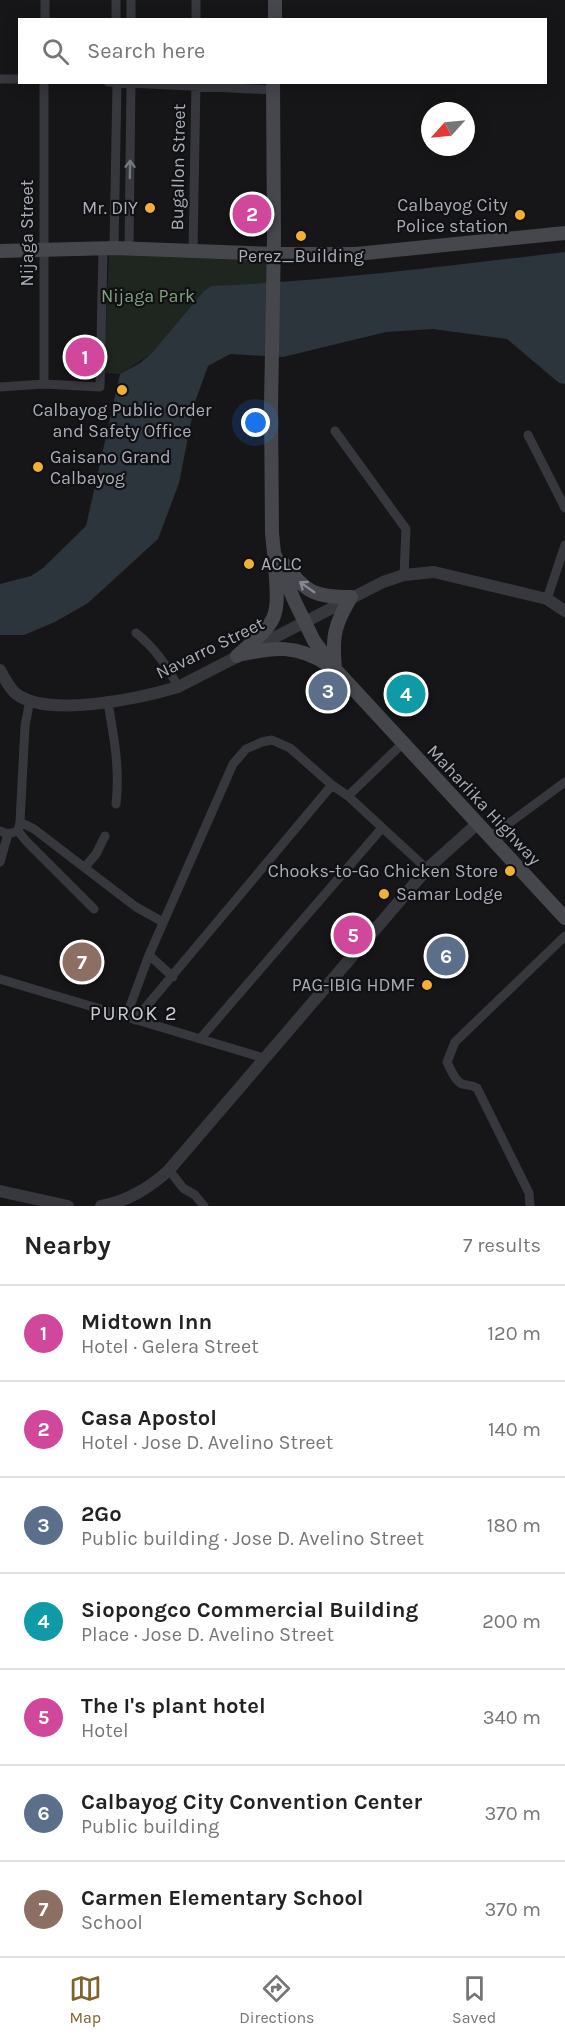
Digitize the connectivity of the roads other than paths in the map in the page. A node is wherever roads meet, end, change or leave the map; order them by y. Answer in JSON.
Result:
{"nodes":[{"id":1,"x":45,"y":0,"type":"edge"},
{"id":2,"x":116,"y":0,"type":"edge"},
{"id":3,"x":131,"y":0,"type":"edge"},
{"id":4,"x":196,"y":0,"type":"edge"},
{"id":5,"x":275,"y":0,"type":"edge"},
{"id":6,"x":45,"y":18,"type":"edge"},
{"id":7,"x":116,"y":18,"type":"edge"},
{"id":8,"x":131,"y":18,"type":"edge"},
{"id":9,"x":196,"y":18,"type":"edge"},
{"id":10,"x":275,"y":18,"type":"edge"},
{"id":11,"x":0,"y":79,"type":"edge"},
{"id":12,"x":18,"y":79,"type":"edge"},
{"id":13,"x":44,"y":84,"type":"edge"},
{"id":14,"x":117,"y":84,"type":"edge"},
{"id":15,"x":131,"y":84,"type":"edge"},
{"id":16,"x":164,"y":84,"type":"edge"},
{"id":17,"x":196,"y":85,"type":"edge"},
{"id":18,"x":273,"y":86,"type":"edge"},
{"id":19,"x":565,"y":232,"type":"edge"},
{"id":20,"x":108,"y":248,"type":"junction"},
{"id":21,"x":129,"y":249,"type":"junction"},
{"id":22,"x":43,"y":250,"type":"junction"},
{"id":23,"x":0,"y":251,"type":"edge"},
{"id":24,"x":193,"y":252,"type":"junction"},
{"id":25,"x":274,"y":254,"type":"junction"},
{"id":26,"x":44,"y":384,"type":"junction"},
{"id":27,"x":0,"y":387,"type":"edge"},
{"id":28,"x":335,"y":431,"type":"dead end"},
{"id":29,"x":528,"y":435,"type":"dead end"},
{"id":30,"x":565,"y":508,"type":"edge"},
{"id":31,"x":565,"y":545,"type":"edge"},
{"id":32,"x":274,"y":553,"type":"junction"},
{"id":33,"x":404,"y":575,"type":"junction"},
{"id":34,"x":351,"y":597,"type":"junction"},
{"id":35,"x":546,"y":599,"type":"junction"},
{"id":36,"x":565,"y":611,"type":"edge"},
{"id":37,"x":304,"y":622,"type":"junction"},
{"id":38,"x":136,"y":633,"type":"dead end"},
{"id":39,"x":237,"y":656,"type":"junction"},
{"id":40,"x":335,"y":669,"type":"junction"},
{"id":41,"x":0,"y":670,"type":"edge"},
{"id":42,"x":178,"y":687,"type":"junction"},
{"id":43,"x":30,"y":700,"type":"junction"},
{"id":44,"x":108,"y":703,"type":"junction"},
{"id":45,"x":403,"y":743,"type":"junction"},
{"id":46,"x":565,"y":782,"type":"edge"},
{"id":47,"x":332,"y":785,"type":"junction"},
{"id":48,"x":348,"y":796,"type":"junction"},
{"id":49,"x":116,"y":804,"type":"dead end"},
{"id":50,"x":477,"y":824,"type":"junction"},
{"id":51,"x":19,"y":826,"type":"junction"},
{"id":52,"x":382,"y":828,"type":"junction"},
{"id":53,"x":4,"y":833,"type":"edge"},
{"id":54,"x":105,"y":836,"type":"dead end"},
{"id":55,"x":489,"y":838,"type":"junction"},
{"id":56,"x":0,"y":862,"type":"edge"},
{"id":57,"x":85,"y":867,"type":"junction"},
{"id":58,"x":428,"y":869,"type":"junction"},
{"id":59,"x":94,"y":909,"type":"dead end"},
{"id":60,"x":565,"y":918,"type":"edge"},
{"id":61,"x":163,"y":922,"type":"junction"},
{"id":62,"x":565,"y":936,"type":"edge"},
{"id":63,"x":149,"y":955,"type":"junction"},
{"id":64,"x":172,"y":977,"type":"junction"},
{"id":65,"x":0,"y":979,"type":"edge"},
{"id":66,"x":130,"y":1018,"type":"junction"},
{"id":67,"x":200,"y":1039,"type":"junction"},
{"id":68,"x":264,"y":1058,"type":"junction"},
{"id":69,"x":169,"y":1170,"type":"junction"},
{"id":70,"x":0,"y":1191,"type":"edge"},
{"id":71,"x":68,"y":1206,"type":"edge"},
{"id":72,"x":107,"y":1206,"type":"edge"},
{"id":73,"x":204,"y":1206,"type":"edge"},
{"id":74,"x":530,"y":1206,"type":"edge"}],
"edges":[{"from":1,"to":6,"type":"street"},
{"from":2,"to":7,"type":"street"},
{"from":3,"to":8,"type":"street"},
{"from":4,"to":9,"type":"street"},
{"from":5,"to":10,"type":"main road"},
{"from":11,"to":12,"type":"street"},
{"from":13,"to":22,"type":"street","name":"Nijaga Street"},
{"from":14,"to":20,"type":"street"},
{"from":21,"to":15,"type":"street","one_way":true},
{"from":16,"to":17,"type":"street"},
{"from":17,"to":18,"type":"street"},
{"from":17,"to":24,"type":"street","name":"Bugallon Street"},
{"from":18,"to":25,"type":"main road"},
{"from":19,"to":25,"type":"main road"},
{"from":20,"to":21,"type":"main road"},
{"from":20,"to":22,"type":"main road"},
{"from":20,"to":26,"type":"street"},
{"from":21,"to":24,"type":"main road"},
{"from":22,"to":23,"type":"main road"},
{"from":22,"to":26,"type":"street","name":"Nijaga Street"},
{"from":24,"to":25,"type":"main road"},
{"from":25,"to":32,"type":"main road"},
{"from":26,"to":27,"type":"street"},
{"from":28,"to":33,"type":"street"},
{"from":29,"to":30,"type":"street"},
{"from":31,"to":35,"type":"street"},
{"from":34,"to":32,"type":"main road","one_way":true},
{"from":32,"to":37,"type":"main road"},
{"from":32,"to":39,"type":"main road"},
{"from":33,"to":34,"type":"street","name":"Navarro Street"},
{"from":33,"to":35,"type":"street","name":"Navarro Street"},
{"from":34,"to":37,"type":"street","name":"Navarro Street"},
{"from":34,"to":40,"type":"main road"},
{"from":35,"to":36,"type":"street","name":"Navarro Street"},
{"from":37,"to":39,"type":"street","name":"Navarro Street"},
{"from":37,"to":40,"type":"main road"},
{"from":38,"to":42,"type":"street"},
{"from":39,"to":40,"type":"main road"},
{"from":39,"to":42,"type":"street","name":"Navarro Street"},
{"from":40,"to":45,"type":"main road","name":"Maharlika Highway"},
{"from":41,"to":43,"type":"street","name":"Navarro Street"},
{"from":42,"to":44,"type":"street","name":"Navarro Street"},
{"from":43,"to":44,"type":"street","name":"Navarro Street"},
{"from":43,"to":51,"type":"street"},
{"from":44,"to":49,"type":"street"},
{"from":45,"to":48,"type":"street"},
{"from":45,"to":50,"type":"main road","name":"Maharlika Highway"},
{"from":46,"to":55,"type":"street"},
{"from":47,"to":48,"type":"street"},
{"from":47,"to":61,"type":"street"},
{"from":47,"to":64,"type":"street"},
{"from":48,"to":52,"type":"street"},
{"from":50,"to":55,"type":"main road","name":"Maharlika Highway"},
{"from":50,"to":58,"type":"street"},
{"from":51,"to":53,"type":"street"},
{"from":51,"to":57,"type":"street"},
{"from":51,"to":59,"type":"street"},
{"from":52,"to":58,"type":"street"},
{"from":52,"to":67,"type":"street"},
{"from":53,"to":56,"type":"street"},
{"from":54,"to":57,"type":"street"},
{"from":55,"to":60,"type":"main road","name":"Maharlika Highway"},
{"from":57,"to":61,"type":"street"},
{"from":58,"to":68,"type":"street"},
{"from":61,"to":63,"type":"street"},
{"from":62,"to":74,"type":"street"},
{"from":63,"to":64,"type":"street"},
{"from":63,"to":66,"type":"street"},
{"from":64,"to":66,"type":"street"},
{"from":65,"to":66,"type":"street"},
{"from":66,"to":67,"type":"street"},
{"from":67,"to":68,"type":"street"},
{"from":68,"to":69,"type":"street"},
{"from":69,"to":72,"type":"street"},
{"from":69,"to":73,"type":"street"},
{"from":70,"to":71,"type":"street"}]}
